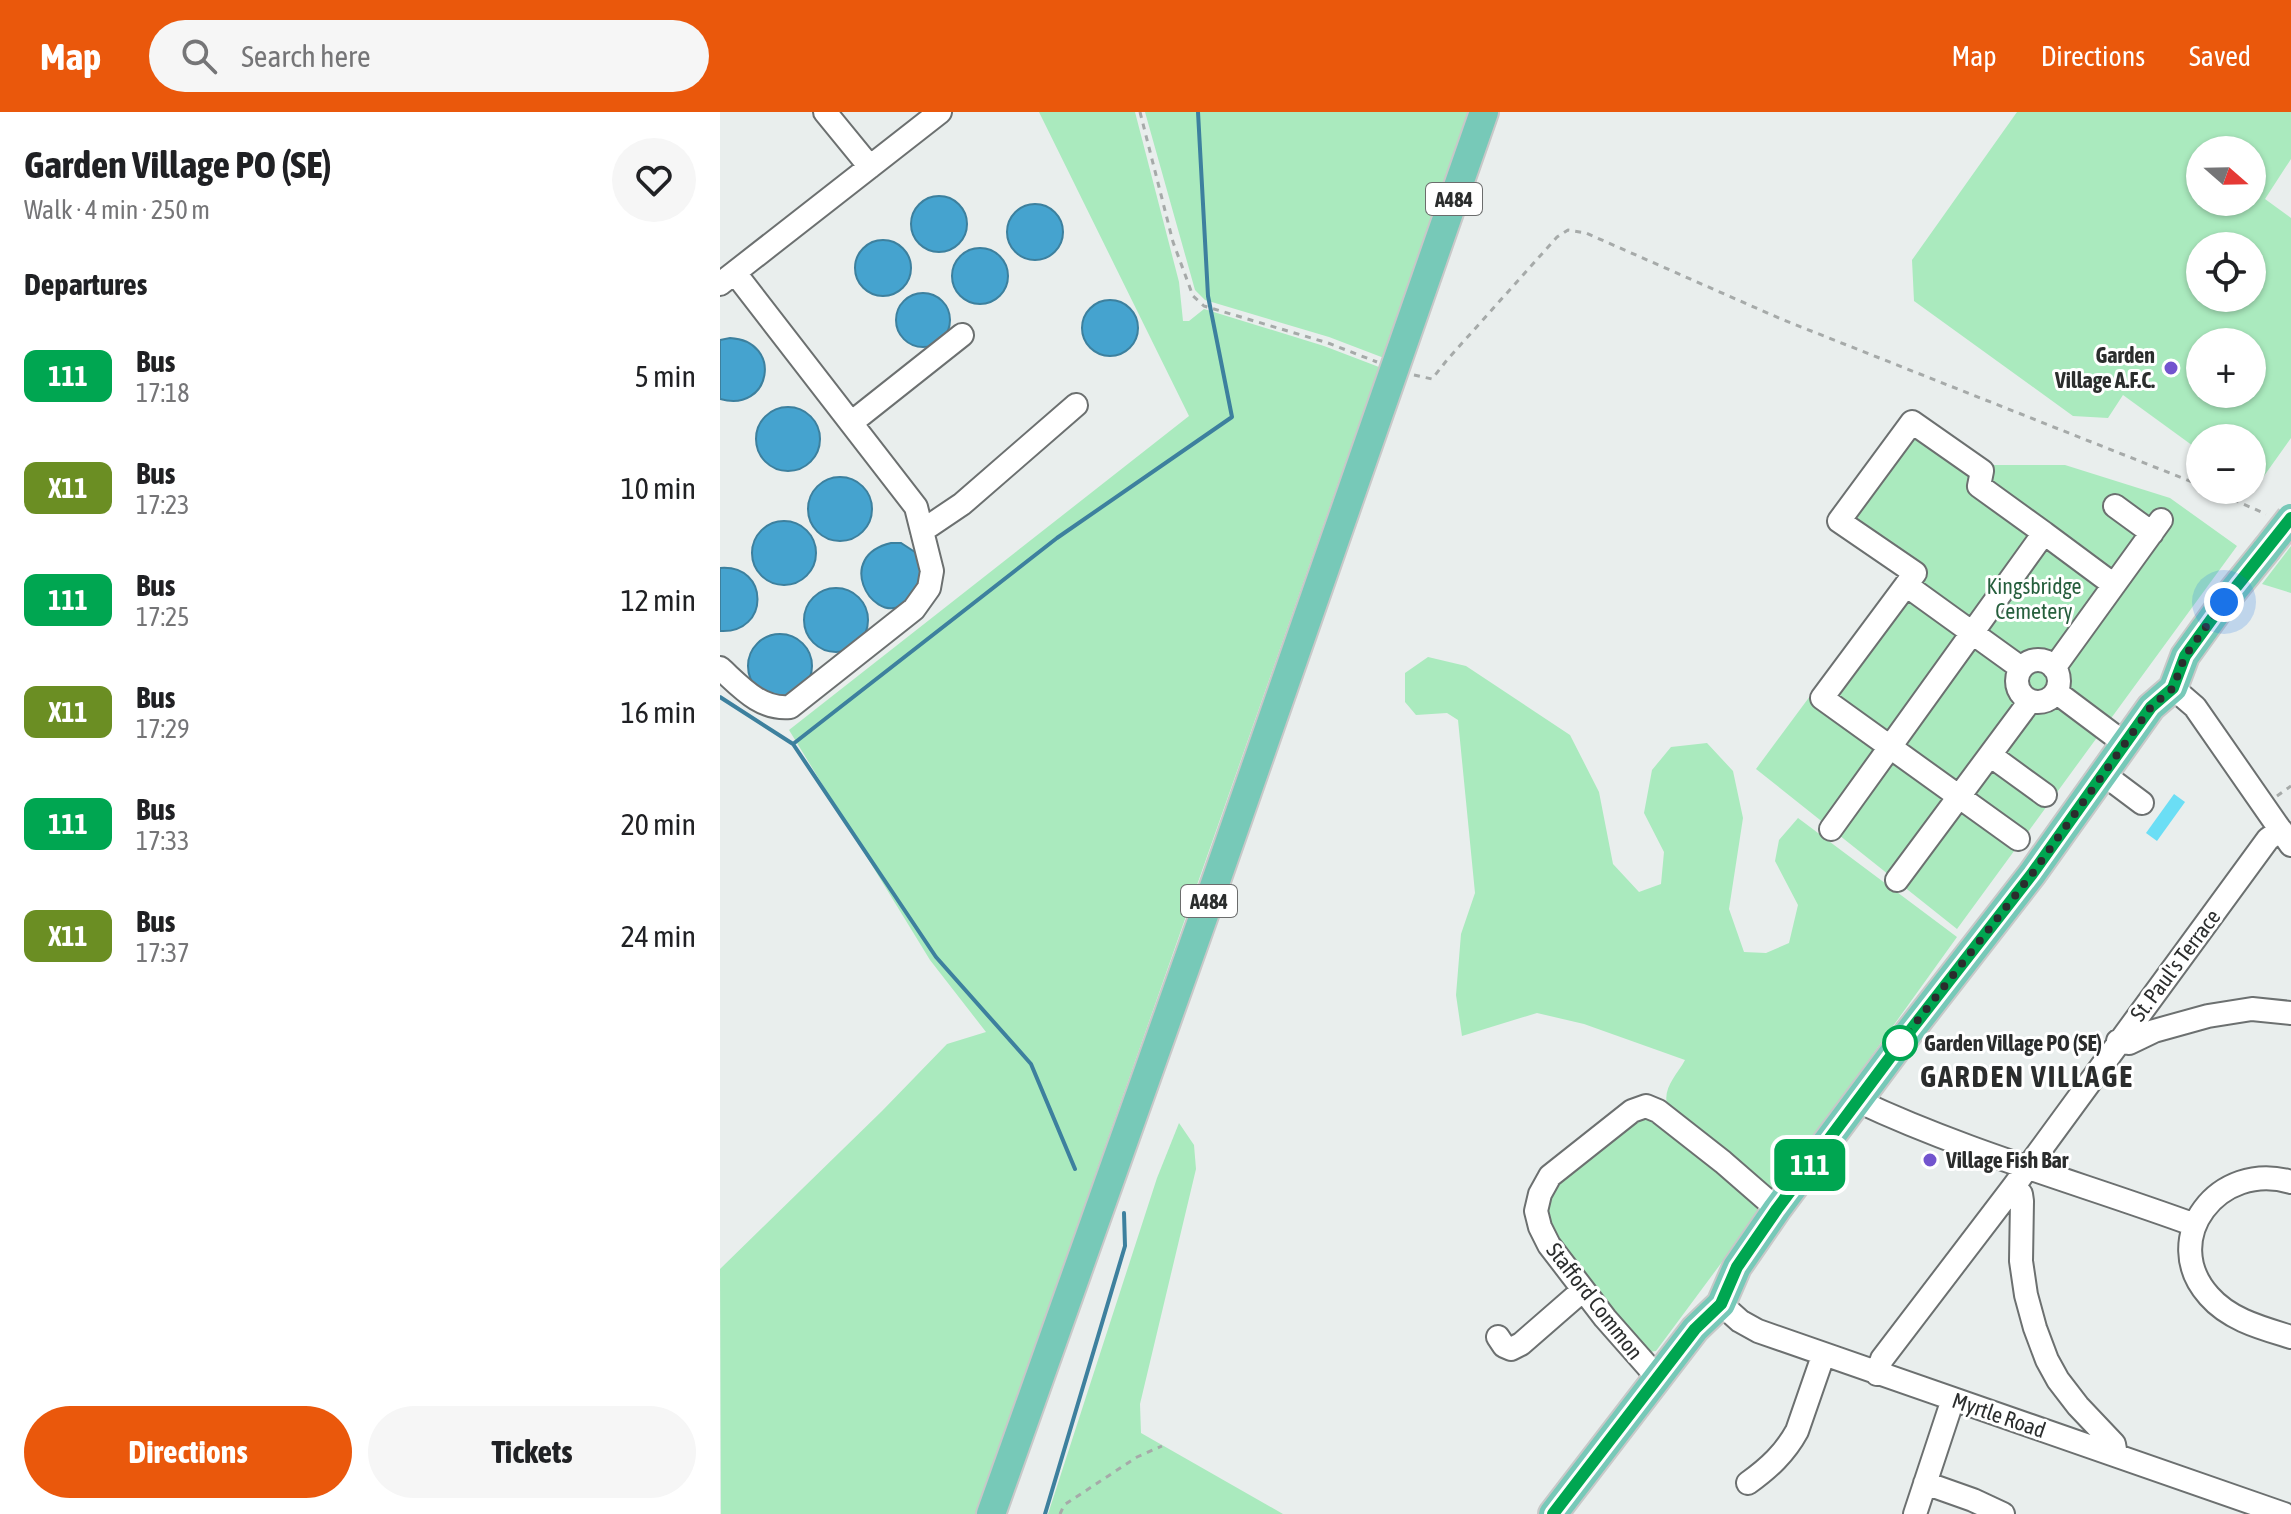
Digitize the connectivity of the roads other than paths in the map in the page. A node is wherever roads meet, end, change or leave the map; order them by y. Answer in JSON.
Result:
{"nodes":[{"id":1,"x":825,"y":112,"type":"edge"},
{"id":2,"x":940,"y":112,"type":"edge"},
{"id":3,"x":1484,"y":112,"type":"edge"},
{"id":4,"x":870,"y":167,"type":"junction"},
{"id":5,"x":727,"y":279,"type":"edge"},
{"id":6,"x":962,"y":335,"type":"dead end"},
{"id":7,"x":1076,"y":405,"type":"dead end"},
{"id":8,"x":851,"y":423,"type":"junction"},
{"id":9,"x":2115,"y":506,"type":"dead end"},
{"id":10,"x":2284,"y":518,"type":"edge"},
{"id":11,"x":922,"y":531,"type":"junction"},
{"id":12,"x":2044,"y":533,"type":"junction"},
{"id":13,"x":1906,"y":585,"type":"junction"},
{"id":14,"x":2114,"y":585,"type":"junction"},
{"id":15,"x":1972,"y":632,"type":"junction"},
{"id":16,"x":720,"y":668,"type":"edge"},
{"id":17,"x":2021,"y":668,"type":"junction"},
{"id":18,"x":2054,"y":668,"type":"junction"},
{"id":19,"x":2173,"y":688,"type":"junction"},
{"id":20,"x":2056,"y":692,"type":"junction"},
{"id":21,"x":2030,"y":701,"type":"junction"},
{"id":22,"x":2124,"y":743,"type":"junction"},
{"id":23,"x":1890,"y":748,"type":"junction"},
{"id":24,"x":1990,"y":755,"type":"junction"},
{"id":25,"x":2102,"y":773,"type":"junction"},
{"id":26,"x":2045,"y":795,"type":"dead end"},
{"id":27,"x":1959,"y":797,"type":"junction"},
{"id":28,"x":2142,"y":803,"type":"dead end"},
{"id":29,"x":1831,"y":829,"type":"dead end"},
{"id":30,"x":2286,"y":837,"type":"edge"},
{"id":31,"x":2018,"y":839,"type":"dead end"},
{"id":32,"x":1897,"y":880,"type":"dead end"},
{"id":33,"x":2291,"y":1013,"type":"edge"},
{"id":34,"x":2118,"y":1041,"type":"junction"},
{"id":35,"x":1858,"y":1101,"type":"junction"},
{"id":36,"x":2027,"y":1167,"type":"junction"},
{"id":37,"x":2291,"y":1182,"type":"edge"},
{"id":38,"x":2014,"y":1186,"type":"junction"},
{"id":39,"x":1777,"y":1209,"type":"junction"},
{"id":40,"x":2195,"y":1225,"type":"junction"},
{"id":41,"x":1583,"y":1290,"type":"junction"},
{"id":42,"x":1721,"y":1304,"type":"junction"},
{"id":43,"x":1498,"y":1337,"type":"dead end"},
{"id":44,"x":2291,"y":1337,"type":"edge"},
{"id":45,"x":1823,"y":1356,"type":"junction"},
{"id":46,"x":1877,"y":1374,"type":"junction"},
{"id":47,"x":1657,"y":1377,"type":"junction"},
{"id":48,"x":1953,"y":1399,"type":"junction"},
{"id":49,"x":2116,"y":1455,"type":"junction"},
{"id":50,"x":1748,"y":1483,"type":"dead end"},
{"id":51,"x":1925,"y":1483,"type":"junction"},
{"id":52,"x":991,"y":1514,"type":"edge"},
{"id":53,"x":1553,"y":1514,"type":"edge"},
{"id":54,"x":1915,"y":1514,"type":"edge"},
{"id":55,"x":2003,"y":1514,"type":"edge"},
{"id":56,"x":2288,"y":1514,"type":"edge"}],
"edges":[{"from":1,"to":4,"type":"street"},
{"from":2,"to":4,"type":"street"},
{"from":3,"to":52,"type":"main road","number":"A484"},
{"from":4,"to":5,"type":"street"},
{"from":5,"to":8,"type":"street"},
{"from":6,"to":8,"type":"street"},
{"from":7,"to":11,"type":"street"},
{"from":8,"to":11,"type":"street"},
{"from":9,"to":14,"type":"street"},
{"from":10,"to":19,"type":"main road","bridge":true},
{"from":11,"to":16,"type":"street"},
{"from":12,"to":13,"type":"street"},
{"from":12,"to":14,"type":"street"},
{"from":12,"to":15,"type":"street"},
{"from":13,"to":15,"type":"street"},
{"from":13,"to":23,"type":"street"},
{"from":14,"to":18,"type":"street"},
{"from":15,"to":17,"type":"street"},
{"from":15,"to":23,"type":"street"},
{"from":17,"to":18,"type":"street"},
{"from":17,"to":21,"type":"street"},
{"from":18,"to":20,"type":"street"},
{"from":19,"to":22,"type":"main road"},
{"from":19,"to":30,"type":"street"},
{"from":20,"to":21,"type":"street"},
{"from":20,"to":22,"type":"street"},
{"from":21,"to":24,"type":"street"},
{"from":22,"to":25,"type":"main road"},
{"from":23,"to":27,"type":"street"},
{"from":23,"to":29,"type":"street"},
{"from":24,"to":26,"type":"street"},
{"from":24,"to":27,"type":"street"},
{"from":25,"to":28,"type":"street"},
{"from":25,"to":35,"type":"main road"},
{"from":27,"to":31,"type":"street"},
{"from":27,"to":32,"type":"street"},
{"from":30,"to":34,"type":"street","name":"St. Paul's Terrace"},
{"from":33,"to":34,"type":"street"},
{"from":34,"to":36,"type":"street","name":"St. Paul's Terrace"},
{"from":35,"to":36,"type":"street"},
{"from":35,"to":39,"type":"main road"},
{"from":36,"to":38,"type":"street","name":"St. Paul's Terrace"},
{"from":36,"to":40,"type":"street"},
{"from":37,"to":40,"type":"street"},
{"from":38,"to":46,"type":"street","name":"St. Paul's Terrace"},
{"from":38,"to":49,"type":"street"},
{"from":39,"to":41,"type":"street","name":"Stafford Common"},
{"from":39,"to":42,"type":"main road"},
{"from":40,"to":44,"type":"street"},
{"from":41,"to":43,"type":"street"},
{"from":41,"to":47,"type":"street","name":"Stafford Common"},
{"from":42,"to":45,"type":"street","name":"Myrtle Road"},
{"from":42,"to":47,"type":"main road"},
{"from":45,"to":46,"type":"street","name":"Myrtle Road"},
{"from":45,"to":50,"type":"street"},
{"from":46,"to":48,"type":"street","name":"Myrtle Road"},
{"from":47,"to":53,"type":"main road"},
{"from":48,"to":49,"type":"street","name":"Myrtle Road"},
{"from":48,"to":51,"type":"street"},
{"from":49,"to":56,"type":"street","name":"Myrtle Road"},
{"from":51,"to":54,"type":"street"},
{"from":51,"to":55,"type":"street"}]}
